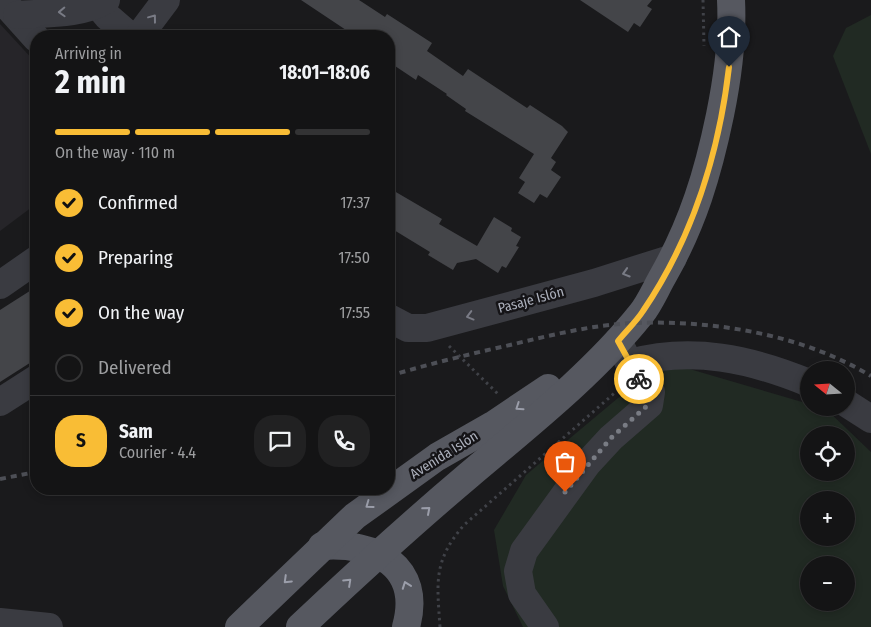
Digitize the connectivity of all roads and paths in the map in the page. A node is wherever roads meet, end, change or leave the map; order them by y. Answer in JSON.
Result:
{"nodes":[{"id":1,"x":166,"y":0,"type":"edge"},
{"id":2,"x":703,"y":0,"type":"edge"},
{"id":3,"x":714,"y":0,"type":"edge"},
{"id":4,"x":732,"y":0,"type":"edge"},
{"id":5,"x":102,"y":2,"type":"edge"},
{"id":6,"x":10,"y":8,"type":"edge"},
{"id":7,"x":123,"y":30,"type":"edge"},
{"id":8,"x":144,"y":30,"type":"edge"},
{"id":9,"x":30,"y":31,"type":"edge"},
{"id":10,"x":705,"y":55,"type":"dead end"},
{"id":11,"x":720,"y":115,"type":"junction"},
{"id":12,"x":673,"y":258,"type":"junction"},
{"id":13,"x":30,"y":264,"type":"edge"},
{"id":14,"x":0,"y":285,"type":"edge"},
{"id":15,"x":395,"y":321,"type":"edge"},
{"id":16,"x":430,"y":327,"type":"junction"},
{"id":17,"x":628,"y":359,"type":"junction"},
{"id":18,"x":800,"y":380,"type":"edge"},
{"id":19,"x":30,"y":383,"type":"edge"},
{"id":20,"x":0,"y":402,"type":"edge"},
{"id":21,"x":855,"y":409,"type":"edge"},
{"id":22,"x":515,"y":410,"type":"junction"},
{"id":23,"x":871,"y":419,"type":"edge"},
{"id":24,"x":395,"y":487,"type":"edge"},
{"id":25,"x":383,"y":495,"type":"edge"},
{"id":26,"x":322,"y":546,"type":"junction"},
{"id":27,"x":378,"y":554,"type":"junction"},
{"id":28,"x":0,"y":622,"type":"edge"},
{"id":29,"x":50,"y":627,"type":"edge"},
{"id":30,"x":239,"y":627,"type":"edge"},
{"id":31,"x":300,"y":627,"type":"edge"},
{"id":32,"x":406,"y":627,"type":"edge"},
{"id":33,"x":440,"y":627,"type":"edge"},
{"id":34,"x":545,"y":627,"type":"edge"}],
"edges":[{"from":8,"to":1,"type":"street","one_way":true},
{"from":2,"to":10,"type":"path"},
{"from":3,"to":11,"type":"main road","name":"Avenida Islón"},
{"from":4,"to":11,"type":"main road","name":"Avenida Islón"},
{"from":5,"to":6,"type":"street","one_way":true},
{"from":5,"to":7,"type":"street"},
{"from":6,"to":9,"type":"street"},
{"from":11,"to":12,"type":"main road","name":"Avenida Islón"},
{"from":12,"to":16,"type":"street","name":"Pasaje Islón","one_way":true},
{"from":12,"to":17,"type":"main road","name":"Avenida Islón"},
{"from":13,"to":14,"type":"street"},
{"from":15,"to":16,"type":"street","name":"Pasaje Islón"},
{"from":16,"to":22,"type":"path"},
{"from":17,"to":18,"type":"street"},
{"from":17,"to":22,"type":"main road","name":"Avenida Islón","one_way":true},
{"from":27,"to":17,"type":"main road","name":"Avenida Islón","one_way":true},
{"from":17,"to":33,"type":"path"},
{"from":17,"to":34,"type":"street"},
{"from":19,"to":20,"type":"street"},
{"from":21,"to":23,"type":"street"},
{"from":22,"to":24,"type":"main road","name":"Avenida Islón","one_way":true},
{"from":25,"to":26,"type":"main road","name":"Avenida Islón","one_way":true},
{"from":26,"to":27,"type":"main road"},
{"from":26,"to":30,"type":"main road","name":"Avenida Islón","one_way":true},
{"from":31,"to":27,"type":"main road","name":"Avenida Islón","one_way":true},
{"from":32,"to":27,"type":"main road","one_way":true},
{"from":28,"to":29,"type":"street"}]}
